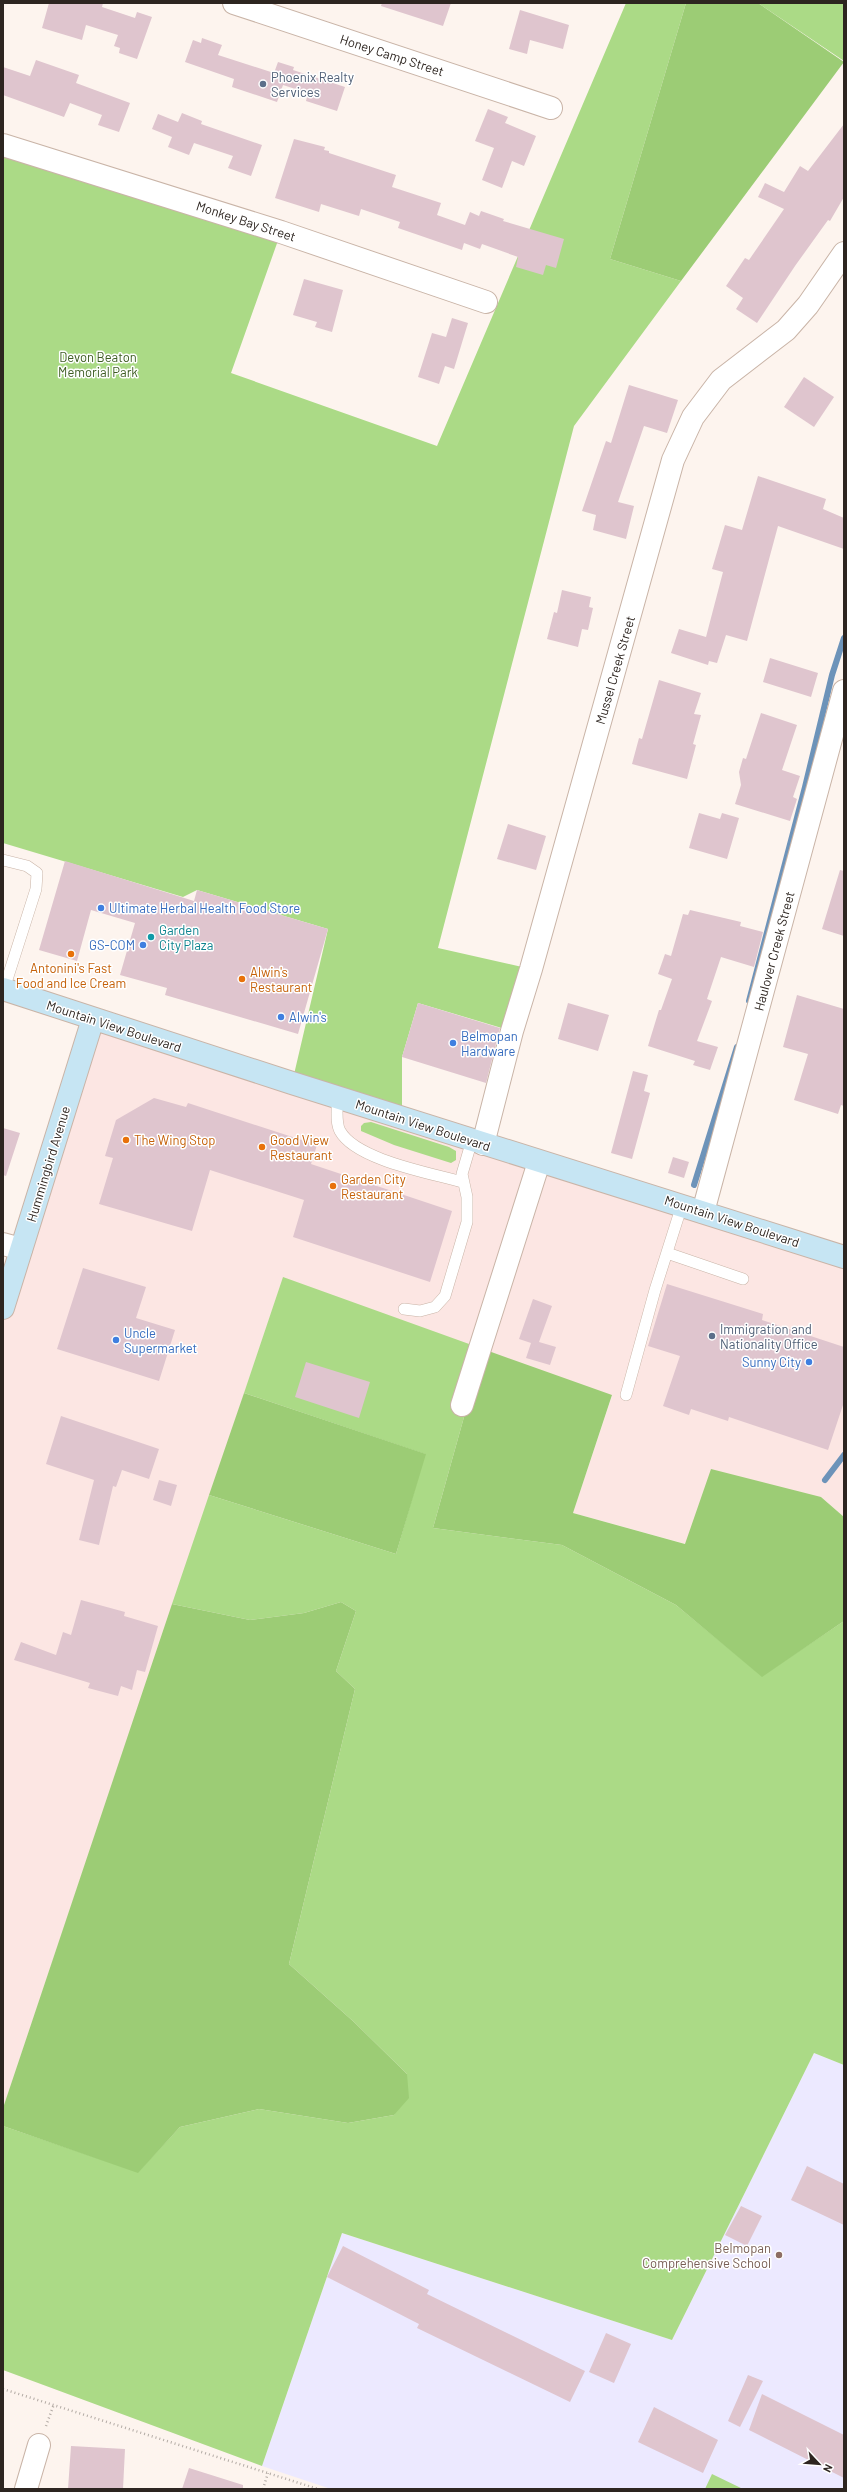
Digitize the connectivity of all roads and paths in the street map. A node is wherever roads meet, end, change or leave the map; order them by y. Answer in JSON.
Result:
{"nodes":[{"id":1,"x":234,"y":3,"type":"edge"},
{"id":2,"x":551,"y":108,"type":"dead end"},
{"id":3,"x":3,"y":145,"type":"edge"},
{"id":4,"x":844,"y":252,"type":"edge"},
{"id":5,"x":486,"y":302,"type":"dead end"},
{"id":6,"x":844,"y":691,"type":"edge"},
{"id":7,"x":3,"y":860,"type":"edge"},
{"id":8,"x":4,"y":989,"type":"edge"},
{"id":9,"x":93,"y":1019,"type":"junction"},
{"id":10,"x":337,"y":1097,"type":"junction"},
{"id":11,"x":477,"y":1142,"type":"junction"},
{"id":12,"x":539,"y":1162,"type":"junction"},
{"id":13,"x":462,"y":1182,"type":"junction"},
{"id":14,"x":682,"y":1205,"type":"junction"},
{"id":15,"x":703,"y":1212,"type":"junction"},
{"id":16,"x":12,"y":1247,"type":"edge"},
{"id":17,"x":666,"y":1253,"type":"junction"},
{"id":18,"x":844,"y":1257,"type":"edge"},
{"id":19,"x":743,"y":1279,"type":"dead end"},
{"id":20,"x":3,"y":1308,"type":"edge"},
{"id":21,"x":404,"y":1309,"type":"dead end"},
{"id":22,"x":626,"y":1395,"type":"dead end"},
{"id":23,"x":462,"y":1405,"type":"dead end"},
{"id":24,"x":3,"y":2389,"type":"edge"},
{"id":25,"x":39,"y":2445,"type":"dead end"},
{"id":26,"x":268,"y":2473,"type":"junction"},
{"id":27,"x":26,"y":2489,"type":"edge"},
{"id":28,"x":263,"y":2489,"type":"edge"},
{"id":29,"x":318,"y":2489,"type":"edge"}],
"edges":[{"from":1,"to":2,"type":"street","name":"Honey Camp Street"},
{"from":3,"to":5,"type":"street","name":"Monkey Bay Street"},
{"from":4,"to":11,"type":"street","name":"Mussel Creek Street"},
{"from":6,"to":15,"type":"street","name":"Haulover Creek Street"},
{"from":7,"to":8,"type":"lane"},
{"from":8,"to":9,"type":"street","name":"Mountain View Boulevard"},
{"from":9,"to":10,"type":"street","name":"Mountain View Boulevard"},
{"from":9,"to":16,"type":"street","name":"Hummingbird Avenue"},
{"from":10,"to":11,"type":"street","name":"Mountain View Boulevard"},
{"from":10,"to":13,"type":"lane"},
{"from":11,"to":12,"type":"street","name":"Mountain View Boulevard"},
{"from":11,"to":13,"type":"lane"},
{"from":12,"to":14,"type":"street","name":"Mountain View Boulevard"},
{"from":12,"to":23,"type":"street"},
{"from":13,"to":21,"type":"lane"},
{"from":14,"to":15,"type":"street","name":"Mountain View Boulevard"},
{"from":14,"to":17,"type":"lane"},
{"from":15,"to":18,"type":"street","name":"Mountain View Boulevard"},
{"from":16,"to":20,"type":"street","name":"Hummingbird Avenue"},
{"from":17,"to":19,"type":"lane"},
{"from":17,"to":22,"type":"lane"},
{"from":24,"to":26,"type":"path"},
{"from":25,"to":27,"type":"street"},
{"from":26,"to":28,"type":"path"},
{"from":26,"to":29,"type":"path"}]}
